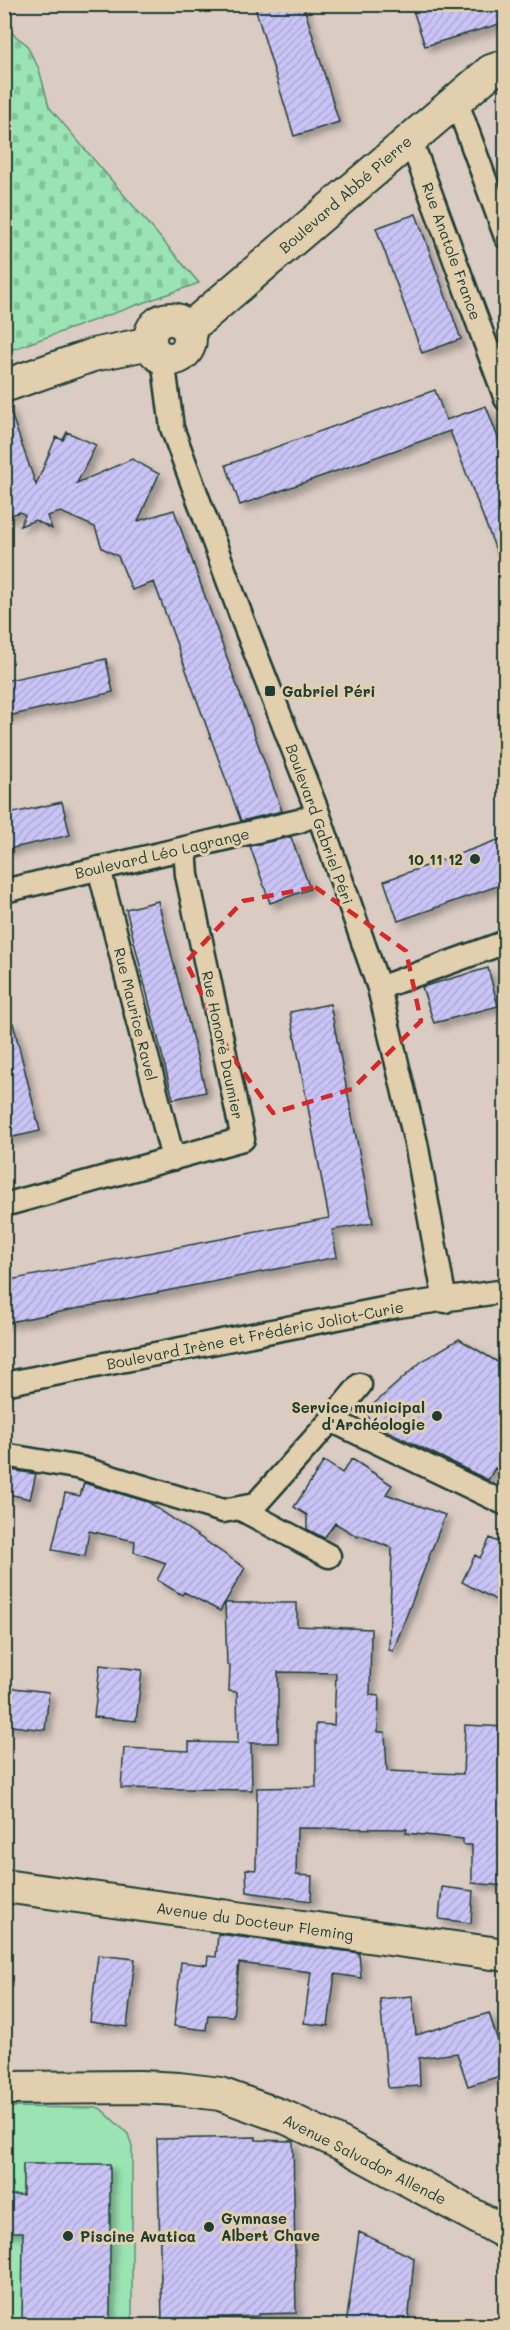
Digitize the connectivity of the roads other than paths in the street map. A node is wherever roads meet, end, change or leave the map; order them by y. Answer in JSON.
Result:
{"nodes":[{"id":1,"x":506,"y":66,"type":"edge"},
{"id":2,"x":456,"y":100,"type":"junction"},
{"id":3,"x":410,"y":138,"type":"junction"},
{"id":4,"x":506,"y":237,"type":"edge"},
{"id":5,"x":157,"y":350,"type":"junction"},
{"id":6,"x":4,"y":386,"type":"edge"},
{"id":7,"x":506,"y":399,"type":"edge"},
{"id":8,"x":318,"y":813,"type":"junction"},
{"id":9,"x":185,"y":848,"type":"junction"},
{"id":10,"x":99,"y":868,"type":"junction"},
{"id":11,"x":4,"y":891,"type":"edge"},
{"id":12,"x":506,"y":942,"type":"edge"},
{"id":13,"x":379,"y":987,"type":"junction"},
{"id":14,"x":173,"y":1159,"type":"junction"},
{"id":15,"x":4,"y":1205,"type":"edge"},
{"id":16,"x":506,"y":1291,"type":"edge"},
{"id":17,"x":445,"y":1301,"type":"junction"},
{"id":18,"x":4,"y":1384,"type":"edge"},
{"id":19,"x":360,"y":1385,"type":"dead end"},
{"id":20,"x":331,"y":1420,"type":"junction"},
{"id":21,"x":4,"y":1455,"type":"edge"},
{"id":22,"x":506,"y":1504,"type":"edge"},
{"id":23,"x":239,"y":1508,"type":"junction"},
{"id":24,"x":329,"y":1556,"type":"dead end"},
{"id":25,"x":4,"y":1886,"type":"edge"},
{"id":26,"x":506,"y":1954,"type":"edge"},
{"id":27,"x":4,"y":2088,"type":"edge"},
{"id":28,"x":506,"y":2233,"type":"edge"}],
"edges":[{"from":1,"to":2,"type":"main road","name":"Boulevard Abbé Pierre"},
{"from":2,"to":3,"type":"main road","name":"Boulevard Abbé Pierre"},
{"from":2,"to":4,"type":"street"},
{"from":3,"to":5,"type":"main road","name":"Boulevard Abbé Pierre"},
{"from":3,"to":7,"type":"street","name":"Rue Anatole France"},
{"from":5,"to":6,"type":"main road"},
{"from":5,"to":8,"type":"street","name":"Boulevard Gabriel Péri"},
{"from":8,"to":9,"type":"street","name":"Boulevard Léo Lagrange"},
{"from":8,"to":13,"type":"street","name":"Boulevard Gabriel Péri"},
{"from":9,"to":10,"type":"street","name":"Boulevard Léo Lagrange"},
{"from":9,"to":14,"type":"street","name":"Rue Honoré Daumier"},
{"from":10,"to":11,"type":"street","name":"Boulevard Léo Lagrange"},
{"from":10,"to":14,"type":"street","name":"Rue Maurice Ravel"},
{"from":12,"to":13,"type":"street"},
{"from":13,"to":17,"type":"street","name":"Boulevard Gabriel Péri"},
{"from":14,"to":15,"type":"street","name":"Rue Honoré Daumier"},
{"from":16,"to":17,"type":"street","name":"Boulevard Irène et Frédéric Joliot-Curie"},
{"from":17,"to":18,"type":"street","name":"Boulevard Irène et Frédéric Joliot-Curie"},
{"from":19,"to":20,"type":"street"},
{"from":20,"to":22,"type":"street"},
{"from":20,"to":23,"type":"street"},
{"from":21,"to":23,"type":"street"},
{"from":23,"to":24,"type":"street"},
{"from":25,"to":26,"type":"main road","name":"Avenue du Docteur Fleming"},
{"from":27,"to":28,"type":"main road","name":"Avenue Salvador Allende"}]}
